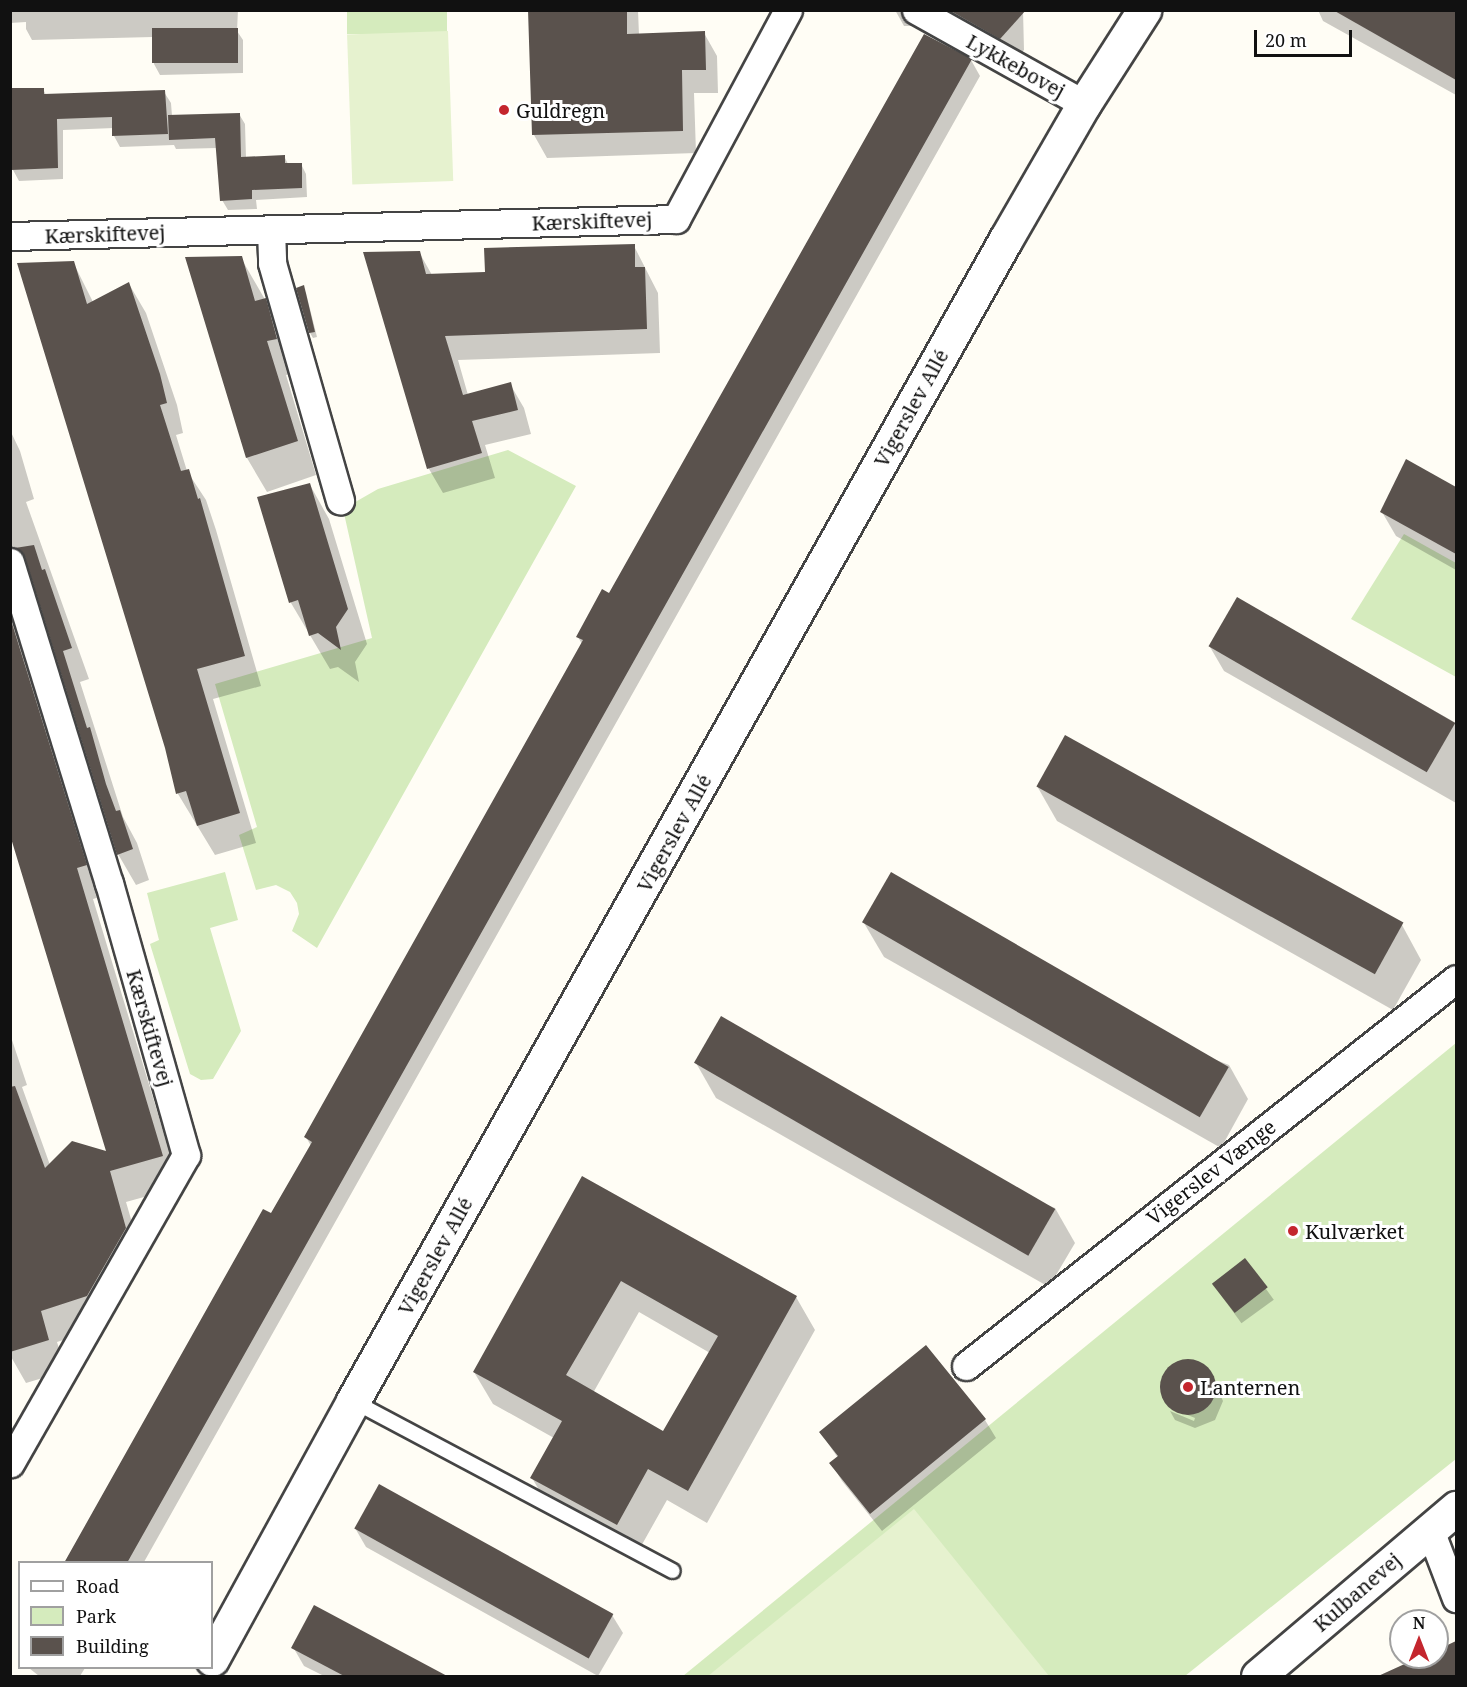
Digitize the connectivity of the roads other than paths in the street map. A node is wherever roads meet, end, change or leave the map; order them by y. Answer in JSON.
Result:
{"nodes":[{"id":1,"x":788,"y":10,"type":"edge"},
{"id":2,"x":916,"y":10,"type":"edge"},
{"id":3,"x":1144,"y":10,"type":"edge"},
{"id":4,"x":1084,"y":104,"type":"junction"},
{"id":5,"x":271,"y":229,"type":"junction"},
{"id":6,"x":10,"y":236,"type":"edge"},
{"id":7,"x":340,"y":500,"type":"dead end"},
{"id":8,"x":10,"y":562,"type":"edge"},
{"id":9,"x":1456,"y":979,"type":"edge"},
{"id":10,"x":966,"y":1366,"type":"dead end"},
{"id":11,"x":353,"y":1401,"type":"junction"},
{"id":12,"x":10,"y":1463,"type":"edge"},
{"id":13,"x":1456,"y":1508,"type":"edge"},
{"id":14,"x":1430,"y":1530,"type":"junction"},
{"id":15,"x":673,"y":1571,"type":"dead end"},
{"id":16,"x":1456,"y":1598,"type":"edge"},
{"id":17,"x":213,"y":1657,"type":"edge"},
{"id":18,"x":1270,"y":1672,"type":"edge"}],
"edges":[{"from":1,"to":5,"type":"street","name":"Kærskiftevej"},
{"from":2,"to":4,"type":"street","name":"Lykkebovej"},
{"from":3,"to":4,"type":"street","name":"Vigerslev Allé"},
{"from":4,"to":11,"type":"street","name":"Vigerslev Allé"},
{"from":5,"to":6,"type":"street","name":"Kærskiftevej"},
{"from":5,"to":7,"type":"street"},
{"from":8,"to":12,"type":"street","name":"Kærskiftevej"},
{"from":9,"to":10,"type":"street","name":"Vigerslev Vænge"},
{"from":11,"to":15,"type":"lane"},
{"from":11,"to":17,"type":"street","name":"Vigerslev Allé"},
{"from":13,"to":14,"type":"street","name":"Kulbanevej"},
{"from":14,"to":16,"type":"street"},
{"from":14,"to":18,"type":"street","name":"Kulbanevej"}]}
